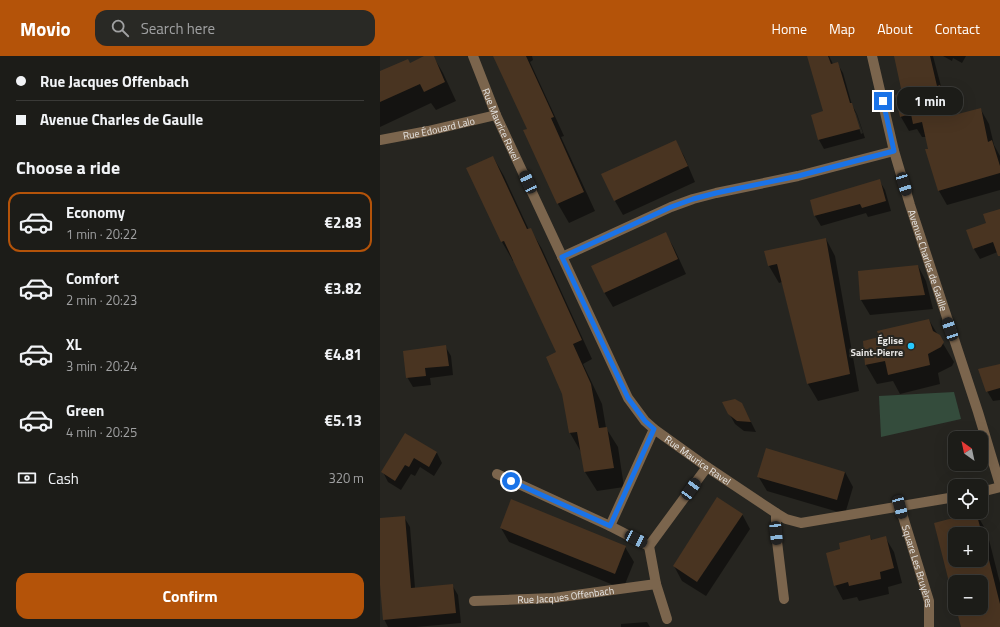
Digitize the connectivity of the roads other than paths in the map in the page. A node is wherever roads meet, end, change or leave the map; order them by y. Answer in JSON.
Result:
{"nodes":[{"id":1,"x":473,"y":56,"type":"edge"},
{"id":2,"x":872,"y":56,"type":"edge"},
{"id":3,"x":496,"y":115,"type":"junction"},
{"id":4,"x":380,"y":140,"type":"edge"},
{"id":5,"x":894,"y":151,"type":"junction"},
{"id":6,"x":562,"y":257,"type":"junction"},
{"id":7,"x":654,"y":429,"type":"junction"},
{"id":8,"x":707,"y":467,"type":"junction"},
{"id":9,"x":497,"y":474,"type":"dead end"},
{"id":10,"x":1000,"y":486,"type":"edge"},
{"id":11,"x":988,"y":490,"type":"edge"},
{"id":12,"x":948,"y":498,"type":"edge"},
{"id":13,"x":900,"y":507,"type":"junction"},
{"id":14,"x":776,"y":513,"type":"junction"},
{"id":15,"x":610,"y":526,"type":"junction"},
{"id":16,"x":650,"y":546,"type":"junction"},
{"id":17,"x":656,"y":584,"type":"junction"},
{"id":18,"x":784,"y":600,"type":"dead end"},
{"id":19,"x":474,"y":601,"type":"dead end"},
{"id":20,"x":667,"y":619,"type":"dead end"},
{"id":21,"x":929,"y":627,"type":"edge"}],
"edges":[{"from":1,"to":3,"type":"street","name":"Rue Maurice Ravel"},
{"from":2,"to":5,"type":"street","name":"Avenue Charles de Gaulle"},
{"from":3,"to":4,"type":"street","name":"Rue Édouard Lalo"},
{"from":3,"to":6,"type":"street","name":"Rue Maurice Ravel"},
{"from":5,"to":6,"type":"street"},
{"from":5,"to":10,"type":"street","name":"Avenue Charles de Gaulle"},
{"from":6,"to":7,"type":"street","name":"Rue Maurice Ravel"},
{"from":7,"to":8,"type":"street","name":"Rue Maurice Ravel"},
{"from":7,"to":15,"type":"street"},
{"from":8,"to":14,"type":"street","name":"Rue Maurice Ravel"},
{"from":8,"to":16,"type":"street"},
{"from":9,"to":15,"type":"street"},
{"from":10,"to":11,"type":"street"},
{"from":12,"to":13,"type":"street","name":"Rue Maurice Ravel"},
{"from":13,"to":14,"type":"street","name":"Rue Maurice Ravel"},
{"from":13,"to":21,"type":"street","name":"Square Les Bruyères"},
{"from":14,"to":18,"type":"street"},
{"from":15,"to":16,"type":"street"},
{"from":16,"to":17,"type":"street"},
{"from":17,"to":19,"type":"street","name":"Rue Jacques Offenbach"},
{"from":17,"to":20,"type":"street"}]}
